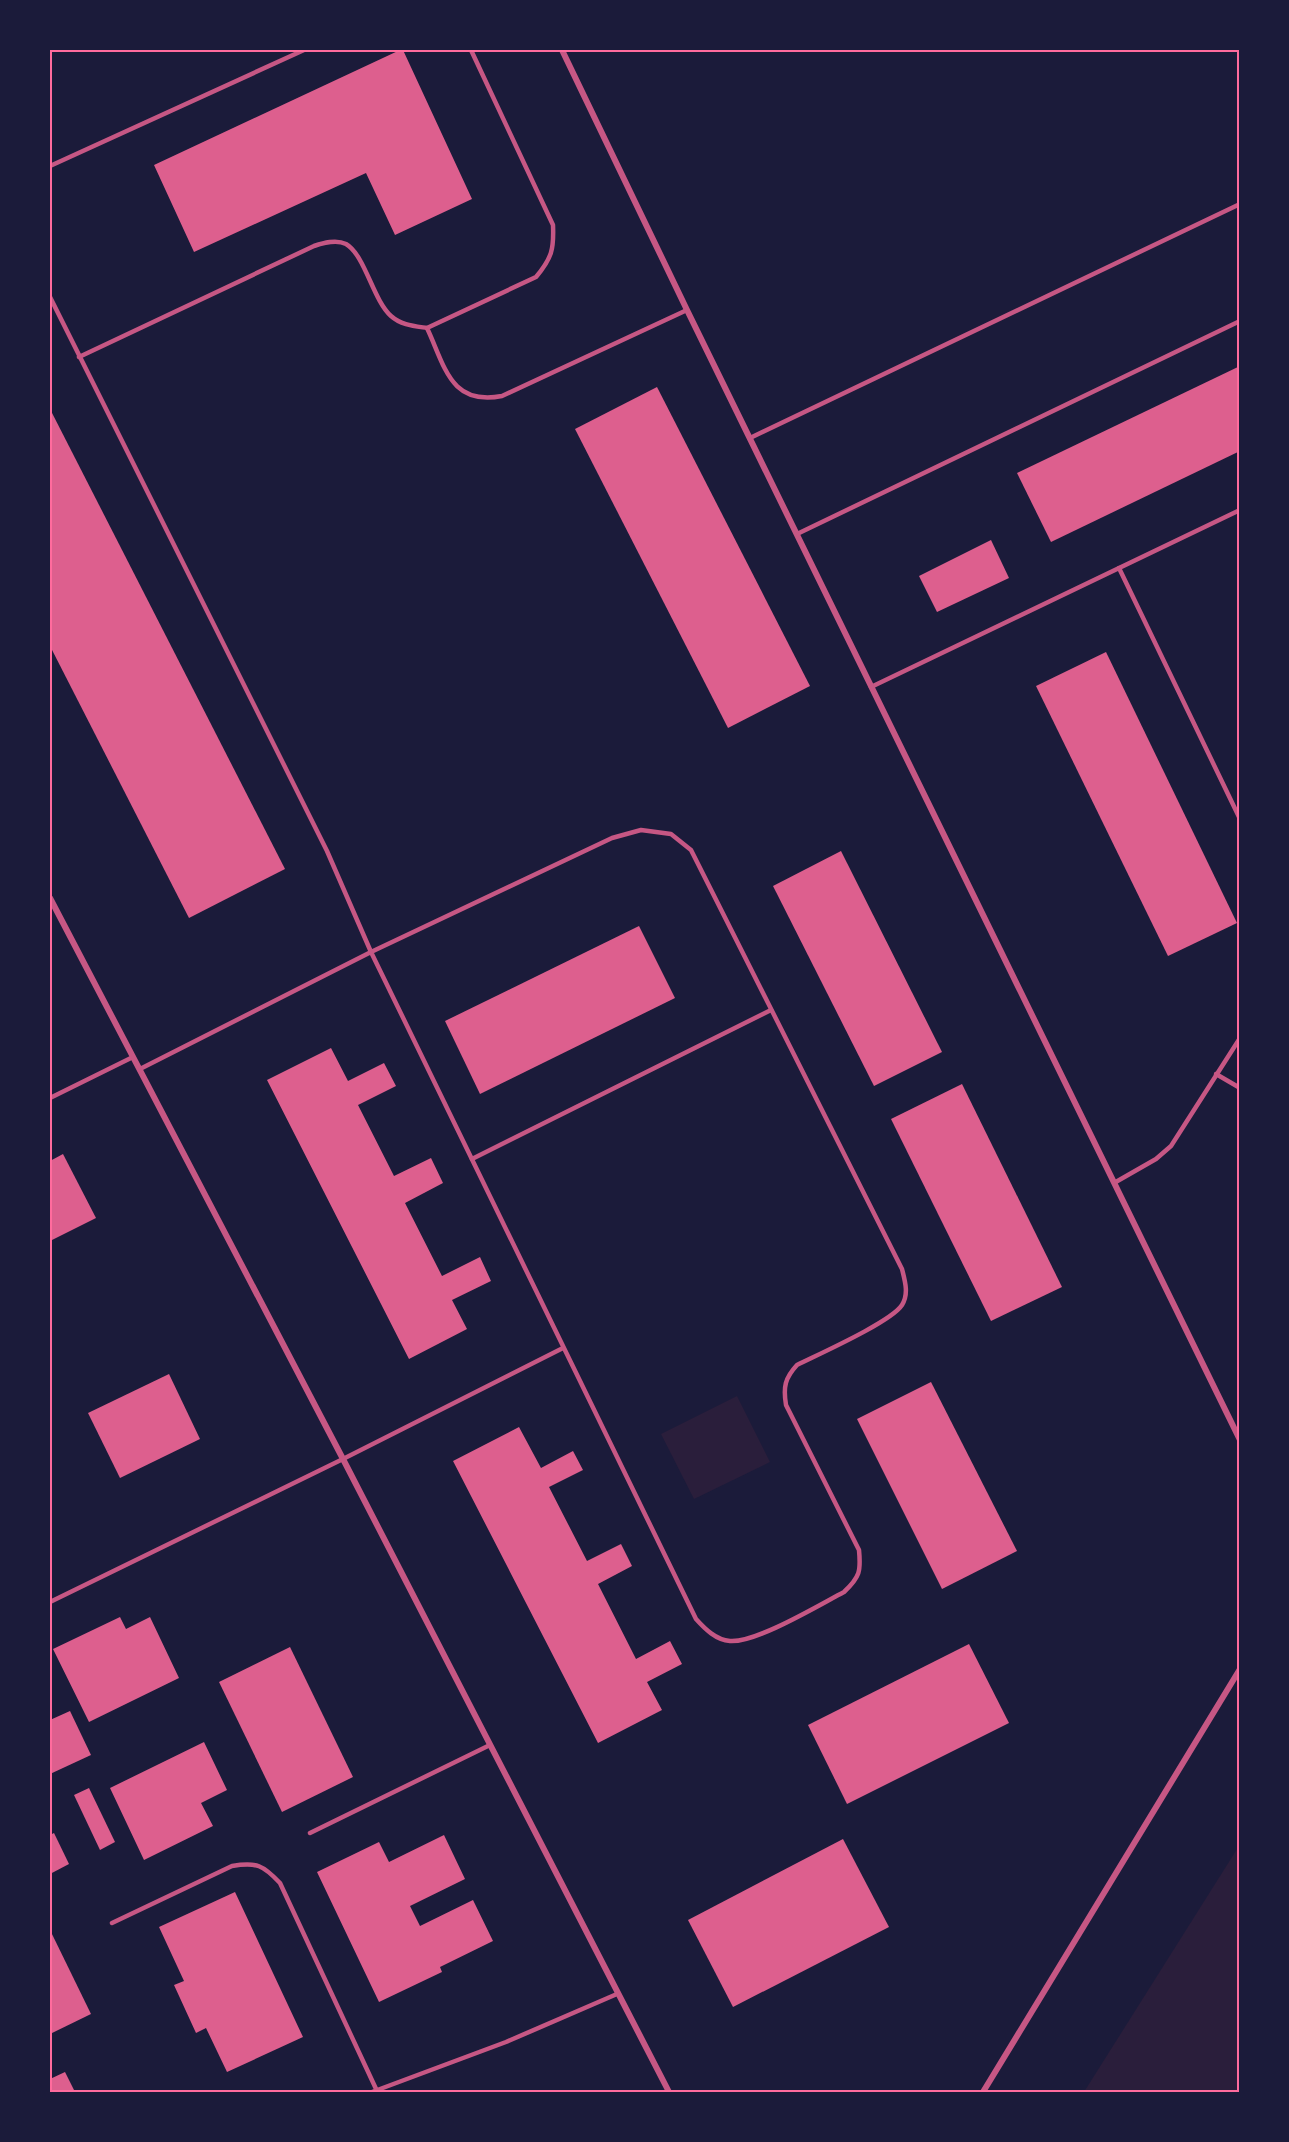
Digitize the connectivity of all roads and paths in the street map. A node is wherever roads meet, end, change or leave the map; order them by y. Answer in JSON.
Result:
{"nodes":[{"id":1,"x":304,"y":50,"type":"edge"},
{"id":2,"x":471,"y":50,"type":"edge"},
{"id":3,"x":562,"y":50,"type":"edge"},
{"id":4,"x":50,"y":166,"type":"edge"},
{"id":5,"x":1239,"y":204,"type":"edge"},
{"id":6,"x":50,"y":297,"type":"edge"},
{"id":7,"x":687,"y":310,"type":"junction"},
{"id":8,"x":1239,"y":321,"type":"edge"},
{"id":9,"x":426,"y":328,"type":"junction"},
{"id":10,"x":79,"y":357,"type":"junction"},
{"id":11,"x":750,"y":438,"type":"junction"},
{"id":12,"x":1239,"y":510,"type":"edge"},
{"id":13,"x":797,"y":534,"type":"junction"},
{"id":14,"x":1119,"y":568,"type":"junction"},
{"id":15,"x":871,"y":687,"type":"junction"},
{"id":16,"x":1239,"y":819,"type":"edge"},
{"id":17,"x":50,"y":898,"type":"edge"},
{"id":18,"x":372,"y":952,"type":"junction"},
{"id":19,"x":771,"y":1010,"type":"junction"},
{"id":20,"x":1239,"y":1038,"type":"edge"},
{"id":21,"x":133,"y":1057,"type":"junction"},
{"id":22,"x":140,"y":1069,"type":"junction"},
{"id":23,"x":1216,"y":1074,"type":"junction"},
{"id":24,"x":1239,"y":1088,"type":"edge"},
{"id":25,"x":50,"y":1098,"type":"edge"},
{"id":26,"x":472,"y":1159,"type":"junction"},
{"id":27,"x":1114,"y":1183,"type":"junction"},
{"id":28,"x":563,"y":1348,"type":"junction"},
{"id":29,"x":1239,"y":1440,"type":"edge"},
{"id":30,"x":343,"y":1459,"type":"junction"},
{"id":31,"x":50,"y":1602,"type":"edge"},
{"id":32,"x":1239,"y":1669,"type":"edge"},
{"id":33,"x":490,"y":1746,"type":"junction"},
{"id":34,"x":310,"y":1833,"type":"dead end"},
{"id":35,"x":112,"y":1923,"type":"dead end"},
{"id":36,"x":617,"y":1994,"type":"junction"},
{"id":37,"x":374,"y":2092,"type":"edge"},
{"id":38,"x":669,"y":2092,"type":"edge"},
{"id":39,"x":983,"y":2092,"type":"edge"}],
"edges":[{"from":1,"to":4,"type":"lane"},
{"from":2,"to":9,"type":"lane"},
{"from":3,"to":7,"type":"street"},
{"from":5,"to":11,"type":"lane"},
{"from":6,"to":10,"type":"lane"},
{"from":7,"to":9,"type":"lane"},
{"from":7,"to":11,"type":"street"},
{"from":8,"to":13,"type":"lane"},
{"from":9,"to":10,"type":"lane"},
{"from":10,"to":18,"type":"lane"},
{"from":11,"to":13,"type":"street"},
{"from":12,"to":14,"type":"lane"},
{"from":13,"to":15,"type":"street"},
{"from":14,"to":15,"type":"lane"},
{"from":14,"to":16,"type":"lane"},
{"from":15,"to":27,"type":"street"},
{"from":17,"to":21,"type":"street"},
{"from":18,"to":19,"type":"lane"},
{"from":18,"to":22,"type":"lane"},
{"from":18,"to":26,"type":"lane"},
{"from":19,"to":26,"type":"lane"},
{"from":19,"to":28,"type":"lane"},
{"from":20,"to":23,"type":"lane"},
{"from":21,"to":22,"type":"street"},
{"from":21,"to":25,"type":"lane"},
{"from":22,"to":30,"type":"street"},
{"from":23,"to":24,"type":"lane"},
{"from":23,"to":27,"type":"lane"},
{"from":26,"to":28,"type":"lane"},
{"from":27,"to":29,"type":"street"},
{"from":28,"to":30,"type":"lane"},
{"from":30,"to":31,"type":"lane"},
{"from":30,"to":33,"type":"street"},
{"from":32,"to":39,"type":"street"},
{"from":33,"to":34,"type":"lane"},
{"from":33,"to":36,"type":"street"},
{"from":35,"to":37,"type":"lane"},
{"from":36,"to":37,"type":"lane"},
{"from":36,"to":38,"type":"street"}]}
